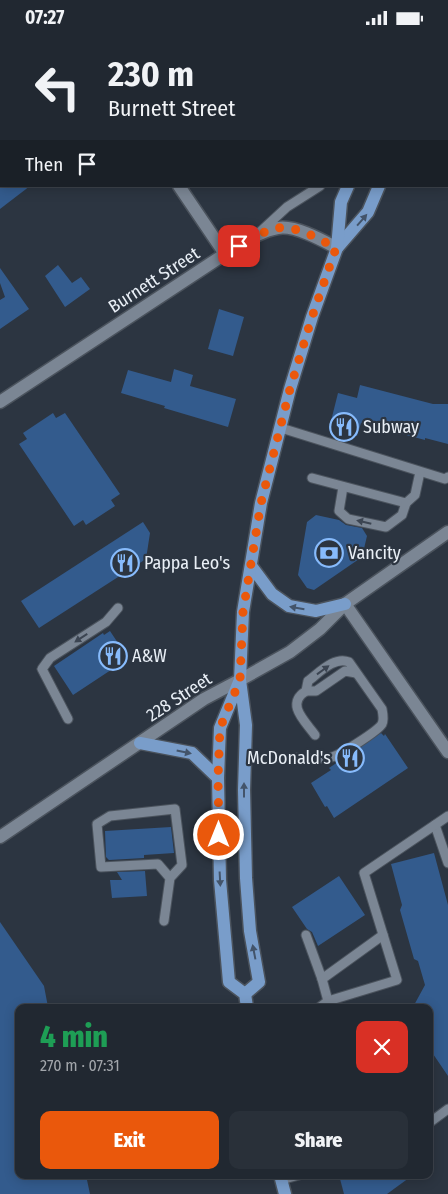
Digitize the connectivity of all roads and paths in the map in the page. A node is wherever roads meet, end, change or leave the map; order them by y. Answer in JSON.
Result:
{"nodes":[{"id":1,"x":180,"y":187,"type":"edge"},
{"id":2,"x":318,"y":187,"type":"edge"},
{"id":3,"x":348,"y":187,"type":"edge"},
{"id":4,"x":379,"y":187,"type":"edge"},
{"id":5,"x":254,"y":237,"type":"junction"},
{"id":6,"x":336,"y":248,"type":"junction"},
{"id":7,"x":225,"y":254,"type":"junction"},
{"id":8,"x":0,"y":402,"type":"edge"},
{"id":9,"x":281,"y":428,"type":"junction"},
{"id":10,"x":420,"y":472,"type":"junction"},
{"id":11,"x":448,"y":477,"type":"edge"},
{"id":12,"x":312,"y":478,"type":"dead end"},
{"id":13,"x":343,"y":487,"type":"junction"},
{"id":14,"x":406,"y":503,"type":"junction"},
{"id":15,"x":448,"y":532,"type":"edge"},
{"id":16,"x":252,"y":567,"type":"junction"},
{"id":17,"x":345,"y":604,"type":"junction"},
{"id":18,"x":118,"y":608,"type":"dead end"},
{"id":19,"x":356,"y":673,"type":"junction"},
{"id":20,"x":240,"y":680,"type":"junction"},
{"id":21,"x":306,"y":691,"type":"junction"},
{"id":22,"x":68,"y":719,"type":"dead end"},
{"id":23,"x":315,"y":735,"type":"dead end"},
{"id":24,"x":140,"y":743,"type":"junction"},
{"id":25,"x":448,"y":751,"type":"edge"},
{"id":26,"x":296,"y":758,"type":"dead end"},
{"id":27,"x":218,"y":778,"type":"junction"},
{"id":28,"x":448,"y":816,"type":"edge"},
{"id":29,"x":435,"y":825,"type":"junction"},
{"id":30,"x":0,"y":837,"type":"edge"},
{"id":31,"x":448,"y":863,"type":"edge"},
{"id":32,"x":170,"y":878,"type":"junction"},
{"id":33,"x":164,"y":921,"type":"dead end"},
{"id":34,"x":306,"y":935,"type":"dead end"},
{"id":35,"x":383,"y":935,"type":"junction"},
{"id":36,"x":322,"y":979,"type":"junction"},
{"id":37,"x":245,"y":994,"type":"junction"},
{"id":38,"x":328,"y":1001,"type":"junction"},
{"id":39,"x":247,"y":1004,"type":"edge"},
{"id":40,"x":324,"y":1004,"type":"edge"},
{"id":41,"x":448,"y":1109,"type":"edge"},
{"id":42,"x":433,"y":1120,"type":"edge"},
{"id":43,"x":281,"y":1179,"type":"edge"},
{"id":44,"x":285,"y":1194,"type":"edge"}],
"edges":[{"from":1,"to":7,"type":"street"},
{"from":2,"to":5,"type":"lane"},
{"from":3,"to":6,"type":"main road"},
{"from":6,"to":4,"type":"main road","one_way":true},
{"from":5,"to":6,"type":"street","name":"Burnett Street"},
{"from":5,"to":7,"type":"street","name":"Burnett Street"},
{"from":6,"to":9,"type":"main road"},
{"from":7,"to":8,"type":"street","name":"Burnett Street"},
{"from":9,"to":10,"type":"lane"},
{"from":9,"to":16,"type":"main road"},
{"from":10,"to":11,"type":"lane"},
{"from":10,"to":14,"type":"lane"},
{"from":12,"to":13,"type":"lane"},
{"from":13,"to":14,"type":"lane"},
{"from":14,"to":13,"type":"lane","one_way":true},
{"from":15,"to":17,"type":"street","name":"228 Street"},
{"from":17,"to":16,"type":"main road","one_way":true},
{"from":16,"to":20,"type":"main road"},
{"from":17,"to":20,"type":"street","name":"228 Street"},
{"from":17,"to":25,"type":"street"},
{"from":18,"to":22,"type":"lane","one_way":true},
{"from":19,"to":21,"type":"lane"},
{"from":21,"to":19,"type":"lane","one_way":true},
{"from":19,"to":26,"type":"lane"},
{"from":20,"to":24,"type":"street","name":"228 Street"},
{"from":20,"to":27,"type":"main road"},
{"from":37,"to":20,"type":"main road","one_way":true},
{"from":21,"to":23,"type":"lane"},
{"from":24,"to":27,"type":"main road","one_way":true},
{"from":24,"to":30,"type":"street","name":"228 Street"},
{"from":27,"to":37,"type":"main road","one_way":true},
{"from":28,"to":29,"type":"lane"},
{"from":29,"to":31,"type":"lane"},
{"from":29,"to":35,"type":"lane"},
{"from":32,"to":32,"type":"lane"},
{"from":32,"to":33,"type":"lane"},
{"from":34,"to":36,"type":"lane"},
{"from":35,"to":36,"type":"lane"},
{"from":35,"to":38,"type":"lane"},
{"from":36,"to":38,"type":"lane"},
{"from":37,"to":39,"type":"main road"},
{"from":38,"to":40,"type":"lane"},
{"from":41,"to":42,"type":"lane"},
{"from":43,"to":44,"type":"main road"}]}
